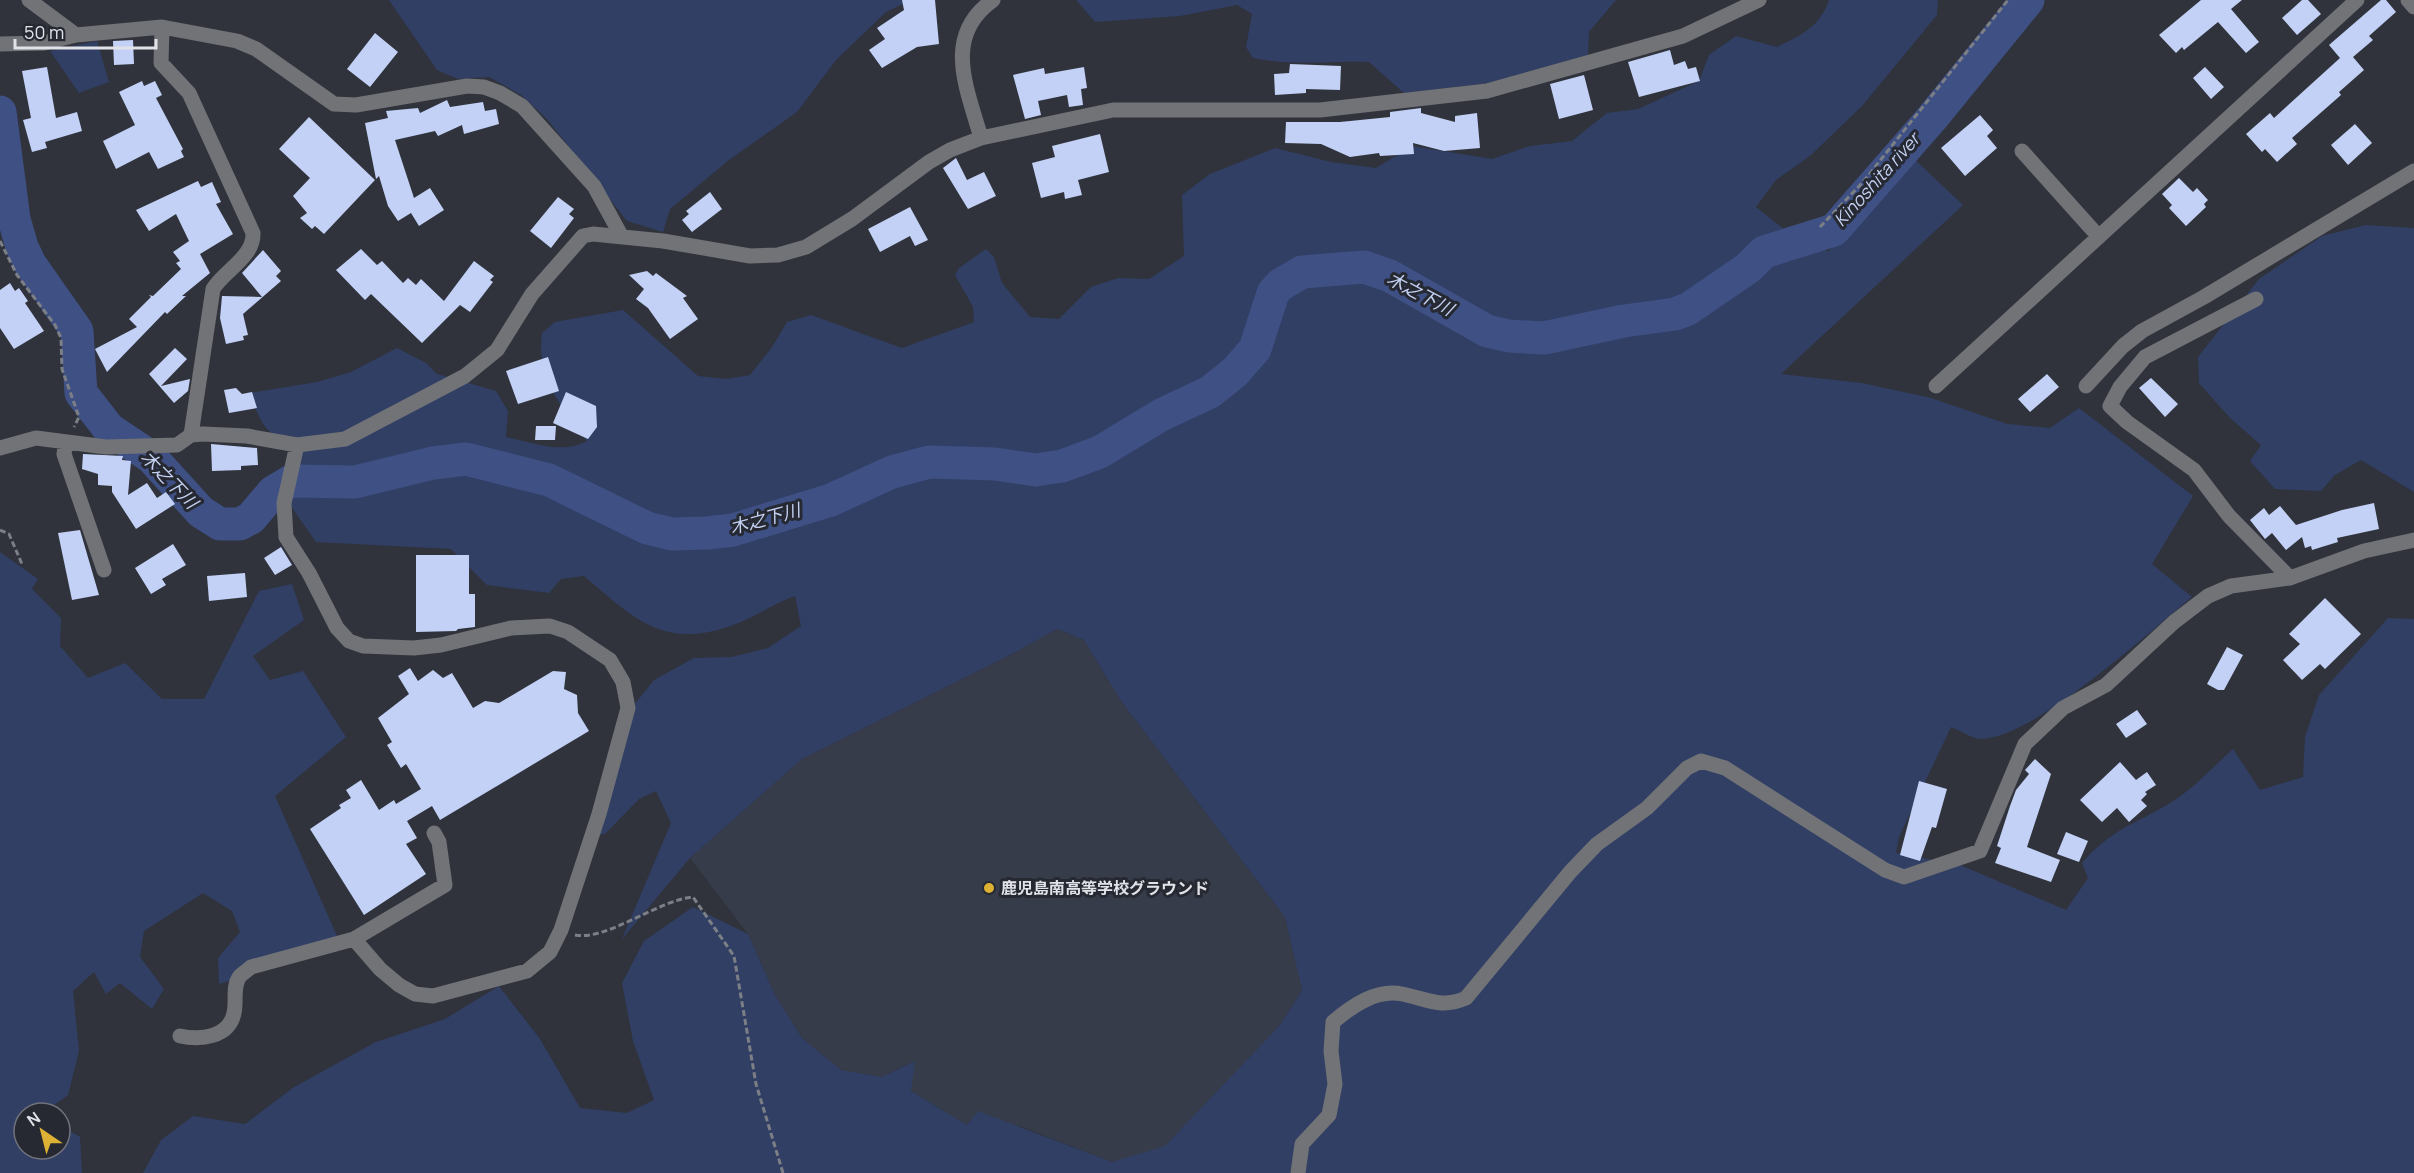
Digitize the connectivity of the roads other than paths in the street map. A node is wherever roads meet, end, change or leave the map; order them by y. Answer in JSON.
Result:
{"nodes":[{"id":1,"x":29,"y":0,"type":"edge"},
{"id":2,"x":993,"y":0,"type":"edge"},
{"id":3,"x":1759,"y":0,"type":"edge"},
{"id":4,"x":2357,"y":0,"type":"edge"},
{"id":5,"x":2408,"y":0,"type":"edge"},
{"id":6,"x":2414,"y":7,"type":"edge"},
{"id":7,"x":162,"y":27,"type":"junction"},
{"id":8,"x":76,"y":35,"type":"junction"},
{"id":9,"x":0,"y":44,"type":"edge"},
{"id":10,"x":981,"y":138,"type":"junction"},
{"id":11,"x":2022,"y":152,"type":"dead end"},
{"id":12,"x":2414,"y":171,"type":"edge"},
{"id":13,"x":622,"y":237,"type":"junction"},
{"id":14,"x":2099,"y":237,"type":"junction"},
{"id":15,"x":2256,"y":299,"type":"dead end"},
{"id":16,"x":1936,"y":386,"type":"dead end"},
{"id":17,"x":2086,"y":386,"type":"dead end"},
{"id":18,"x":191,"y":435,"type":"junction"},
{"id":19,"x":66,"y":442,"type":"junction"},
{"id":20,"x":0,"y":448,"type":"edge"},
{"id":21,"x":296,"y":449,"type":"junction"},
{"id":22,"x":2414,"y":540,"type":"edge"},
{"id":23,"x":104,"y":570,"type":"dead end"},
{"id":24,"x":2290,"y":579,"type":"junction"},
{"id":25,"x":434,"y":833,"type":"dead end"},
{"id":26,"x":354,"y":939,"type":"junction"},
{"id":27,"x":180,"y":1036,"type":"dead end"},
{"id":28,"x":1298,"y":1173,"type":"edge"}],
"edges":[{"from":1,"to":8,"type":"street"},
{"from":2,"to":10,"type":"street"},
{"from":3,"to":10,"type":"street"},
{"from":4,"to":14,"type":"street"},
{"from":5,"to":6,"type":"street"},
{"from":7,"to":8,"type":"street"},
{"from":7,"to":13,"type":"street"},
{"from":7,"to":18,"type":"street"},
{"from":8,"to":9,"type":"street"},
{"from":10,"to":13,"type":"street"},
{"from":11,"to":14,"type":"street"},
{"from":12,"to":17,"type":"street"},
{"from":13,"to":21,"type":"street"},
{"from":14,"to":16,"type":"street"},
{"from":15,"to":24,"type":"street"},
{"from":18,"to":19,"type":"street"},
{"from":18,"to":21,"type":"street"},
{"from":19,"to":20,"type":"street"},
{"from":19,"to":23,"type":"street"},
{"from":21,"to":26,"type":"street"},
{"from":22,"to":24,"type":"street"},
{"from":24,"to":28,"type":"street"},
{"from":25,"to":26,"type":"street"},
{"from":26,"to":27,"type":"street"}]}
